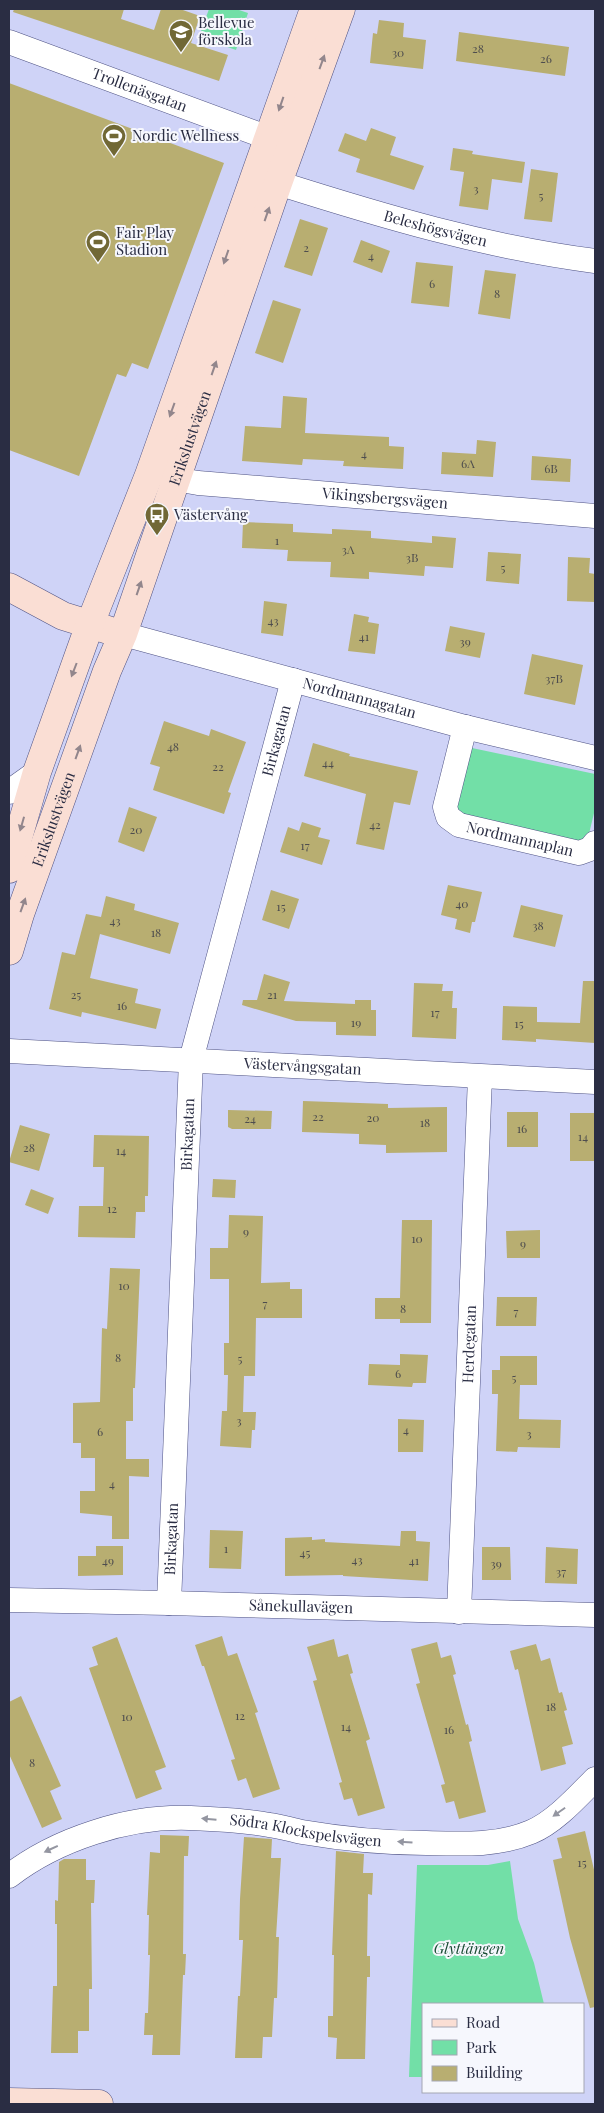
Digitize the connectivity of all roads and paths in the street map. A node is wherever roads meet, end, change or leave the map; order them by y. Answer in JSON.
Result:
{"nodes":[{"id":1,"x":314,"y":9,"type":"edge"},
{"id":2,"x":341,"y":9,"type":"edge"},
{"id":3,"x":9,"y":42,"type":"edge"},
{"id":4,"x":269,"y":138,"type":"junction"},
{"id":5,"x":278,"y":183,"type":"junction"},
{"id":6,"x":595,"y":261,"type":"edge"},
{"id":7,"x":175,"y":478,"type":"junction"},
{"id":8,"x":595,"y":516,"type":"edge"},
{"id":9,"x":9,"y":587,"type":"edge"},
{"id":10,"x":90,"y":624,"type":"junction"},
{"id":11,"x":124,"y":634,"type":"junction"},
{"id":12,"x":293,"y":680,"type":"junction"},
{"id":13,"x":465,"y":727,"type":"junction"},
{"id":14,"x":595,"y":758,"type":"edge"},
{"id":15,"x":37,"y":772,"type":"junction"},
{"id":16,"x":9,"y":792,"type":"edge"},
{"id":17,"x":595,"y":843,"type":"edge"},
{"id":18,"x":9,"y":869,"type":"edge"},
{"id":19,"x":9,"y":951,"type":"edge"},
{"id":20,"x":9,"y":1051,"type":"edge"},
{"id":21,"x":191,"y":1060,"type":"junction"},
{"id":22,"x":480,"y":1077,"type":"junction"},
{"id":23,"x":595,"y":1082,"type":"edge"},
{"id":24,"x":9,"y":1600,"type":"edge"},
{"id":25,"x":169,"y":1603,"type":"junction"},
{"id":26,"x":459,"y":1612,"type":"junction"},
{"id":27,"x":595,"y":1614,"type":"edge"},
{"id":28,"x":595,"y":1779,"type":"edge"},
{"id":29,"x":9,"y":1876,"type":"edge"},
{"id":30,"x":9,"y":2102,"type":"edge"},
{"id":31,"x":99,"y":2104,"type":"edge"}],
"edges":[{"from":1,"to":4,"type":"street","name":"Erikslustvägen","one_way":true},
{"from":5,"to":2,"type":"street","name":"Erikslustvägen","one_way":true},
{"from":3,"to":4,"type":"street","name":"Trollenäsgatan"},
{"from":4,"to":10,"type":"street","name":"Erikslustvägen","one_way":true},
{"from":5,"to":6,"type":"street","name":"Beleshögsvägen"},
{"from":7,"to":5,"type":"street","name":"Erikslustvägen","one_way":true},
{"from":7,"to":8,"type":"street","name":"Vikingsbergsvägen"},
{"from":11,"to":7,"type":"street","name":"Erikslustvägen","one_way":true},
{"from":9,"to":10,"type":"street"},
{"from":10,"to":11,"type":"street"},
{"from":10,"to":15,"type":"street","name":"Erikslustvägen","one_way":true},
{"from":11,"to":12,"type":"street","name":"Nordmannagatan"},
{"from":19,"to":11,"type":"street","name":"Erikslustvägen","one_way":true},
{"from":12,"to":13,"type":"street","name":"Nordmannagatan"},
{"from":12,"to":21,"type":"street","name":"Birkagatan"},
{"from":13,"to":14,"type":"street","name":"Nordmannagatan"},
{"from":13,"to":17,"type":"street","name":"Nordmannaplan"},
{"from":15,"to":16,"type":"street"},
{"from":15,"to":18,"type":"street","name":"Erikslustvägen","one_way":true},
{"from":20,"to":21,"type":"street","name":"Västervångsgatan"},
{"from":21,"to":22,"type":"street","name":"Västervångsgatan"},
{"from":21,"to":25,"type":"street","name":"Birkagatan"},
{"from":22,"to":23,"type":"street","name":"Västervångsgatan"},
{"from":22,"to":26,"type":"street","name":"Herdegatan"},
{"from":24,"to":25,"type":"street","name":"Sånekullavägen"},
{"from":25,"to":26,"type":"street","name":"Sånekullavägen"},
{"from":26,"to":27,"type":"street","name":"Sånekullavägen"},
{"from":28,"to":29,"type":"street","name":"Södra Klockspelsvägen","one_way":true},
{"from":30,"to":31,"type":"street"}]}
